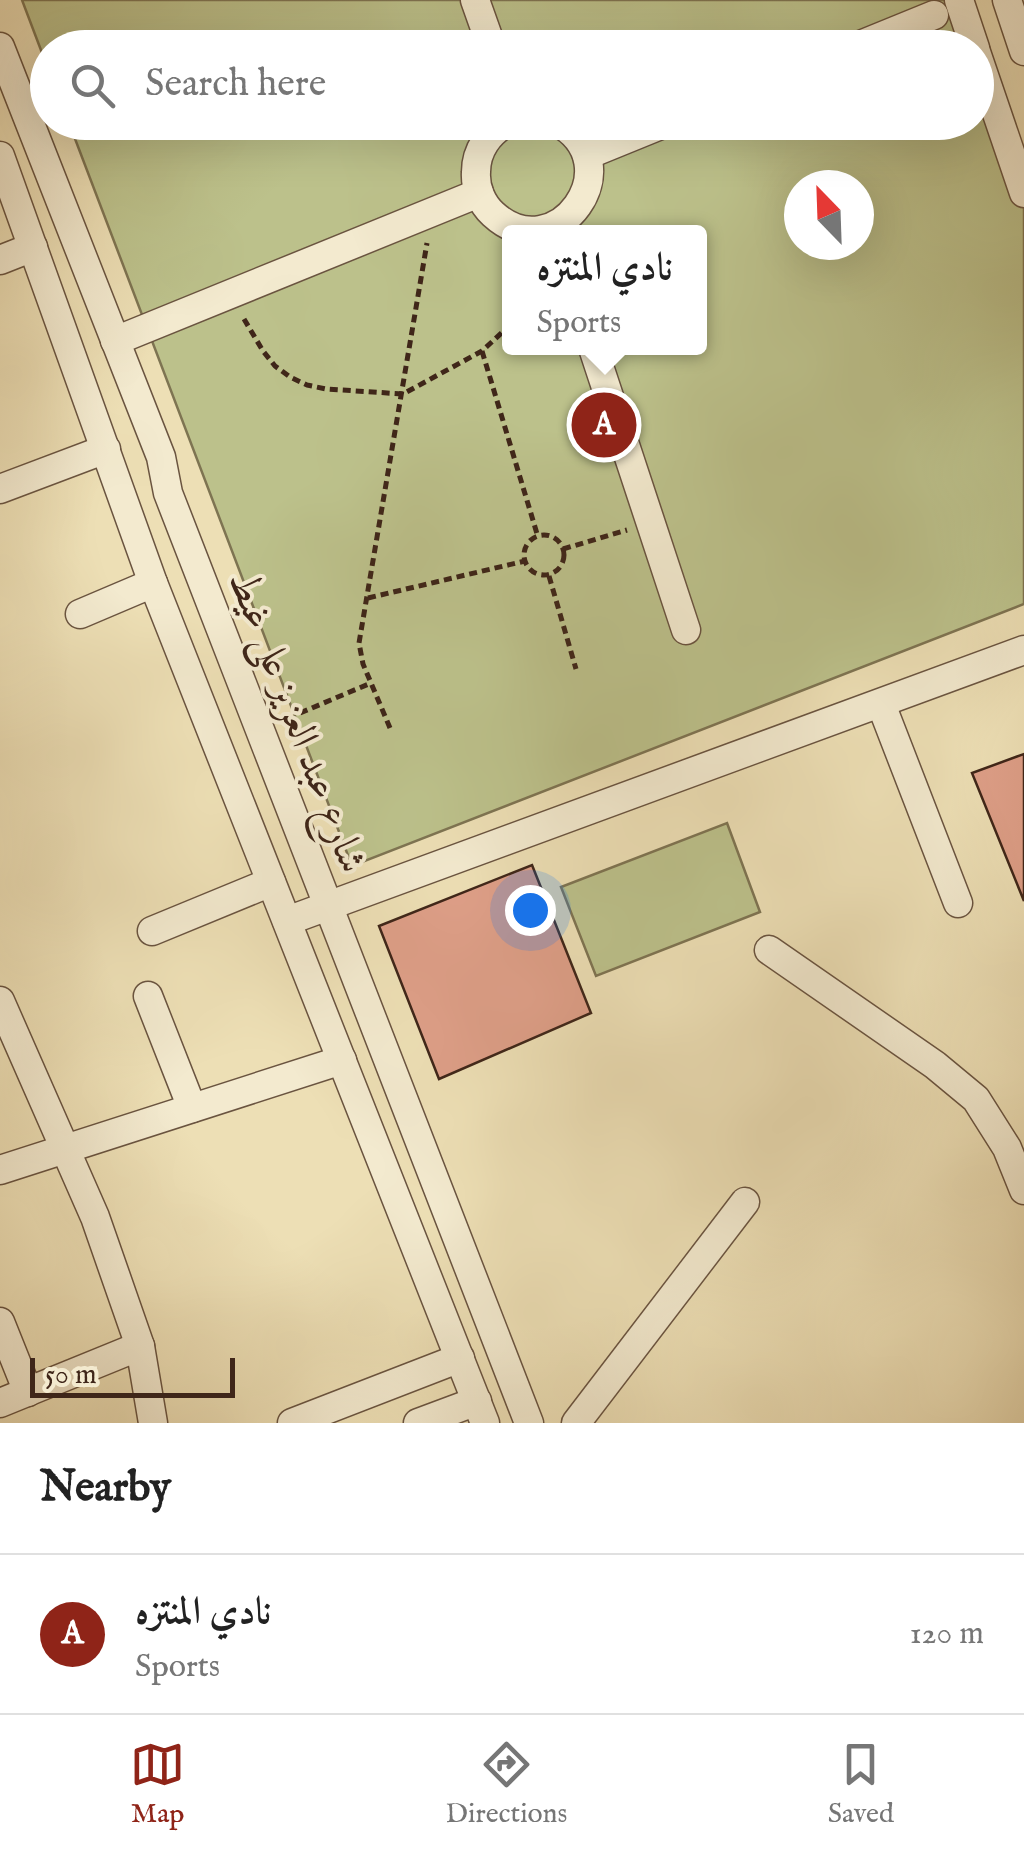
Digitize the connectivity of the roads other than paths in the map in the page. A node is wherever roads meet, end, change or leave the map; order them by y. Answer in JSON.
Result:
{"nodes":[{"id":1,"x":475,"y":0,"type":"edge"},
{"id":2,"x":959,"y":0,"type":"edge"},
{"id":3,"x":1007,"y":0,"type":"edge"},
{"id":4,"x":934,"y":15,"type":"dead end"},
{"id":5,"x":486,"y":30,"type":"edge"},
{"id":6,"x":897,"y":30,"type":"edge"},
{"id":7,"x":969,"y":30,"type":"edge"},
{"id":8,"x":0,"y":46,"type":"edge"},
{"id":9,"x":1024,"y":51,"type":"edge"},
{"id":10,"x":994,"y":104,"type":"edge"},
{"id":11,"x":30,"y":123,"type":"edge"},
{"id":12,"x":37,"y":140,"type":"edge"},
{"id":13,"x":486,"y":140,"type":"edge"},
{"id":14,"x":578,"y":140,"type":"edge"},
{"id":15,"x":623,"y":140,"type":"edge"},
{"id":16,"x":586,"y":155,"type":"junction"},
{"id":17,"x":43,"y":156,"type":"junction"},
{"id":18,"x":3,"y":164,"type":"edge"},
{"id":19,"x":478,"y":193,"type":"junction"},
{"id":20,"x":1024,"y":193,"type":"edge"},
{"id":21,"x":511,"y":225,"type":"edge"},
{"id":22,"x":559,"y":225,"type":"edge"},
{"id":23,"x":33,"y":247,"type":"junction"},
{"id":24,"x":0,"y":260,"type":"edge"},
{"id":25,"x":115,"y":340,"type":"junction"},
{"id":26,"x":595,"y":355,"type":"edge"},
{"id":27,"x":161,"y":457,"type":"junction"},
{"id":28,"x":111,"y":461,"type":"junction"},
{"id":29,"x":0,"y":489,"type":"edge"},
{"id":30,"x":153,"y":583,"type":"junction"},
{"id":31,"x":80,"y":614,"type":"dead end"},
{"id":32,"x":686,"y":630,"type":"dead end"},
{"id":33,"x":1024,"y":650,"type":"edge"},
{"id":34,"x":881,"y":704,"type":"junction"},
{"id":35,"x":271,"y":882,"type":"junction"},
{"id":36,"x":958,"y":903,"type":"dead end"},
{"id":37,"x":328,"y":904,"type":"junction"},
{"id":38,"x":287,"y":921,"type":"junction"},
{"id":39,"x":152,"y":931,"type":"dead end"},
{"id":40,"x":769,"y":950,"type":"dead end"},
{"id":41,"x":148,"y":996,"type":"dead end"},
{"id":42,"x":0,"y":1001,"type":"edge"},
{"id":43,"x":7,"y":1035,"type":"edge"},
{"id":44,"x":342,"y":1060,"type":"junction"},
{"id":45,"x":192,"y":1108,"type":"junction"},
{"id":46,"x":65,"y":1150,"type":"junction"},
{"id":47,"x":0,"y":1170,"type":"edge"},
{"id":48,"x":1024,"y":1190,"type":"edge"},
{"id":49,"x":745,"y":1202,"type":"dead end"},
{"id":50,"x":0,"y":1322,"type":"edge"},
{"id":51,"x":140,"y":1346,"type":"junction"},
{"id":52,"x":460,"y":1358,"type":"junction"},
{"id":53,"x":28,"y":1392,"type":"junction"},
{"id":54,"x":0,"y":1404,"type":"edge"},
{"id":55,"x":481,"y":1412,"type":"edge"},
{"id":56,"x":153,"y":1423,"type":"edge"},
{"id":57,"x":292,"y":1423,"type":"edge"},
{"id":58,"x":418,"y":1423,"type":"edge"},
{"id":59,"x":529,"y":1423,"type":"edge"},
{"id":60,"x":576,"y":1423,"type":"edge"}],
"edges":[{"from":1,"to":5,"type":"street"},
{"from":2,"to":7,"type":"street"},
{"from":3,"to":9,"type":"street"},
{"from":4,"to":6,"type":"street"},
{"from":8,"to":11,"type":"street","name":"شارع عبد العزيز على غيط"},
{"from":10,"to":20,"type":"street"},
{"from":12,"to":17,"type":"street","name":"شارع عبد العزيز على غيط"},
{"from":13,"to":19,"type":"street"},
{"from":14,"to":16,"type":"street"},
{"from":15,"to":16,"type":"street"},
{"from":16,"to":22,"type":"street"},
{"from":17,"to":18,"type":"street"},
{"from":17,"to":25,"type":"street","name":"شارع عبد العزيز على غيط"},
{"from":18,"to":23,"type":"street","name":"شارع عبد العزيز على غيط"},
{"from":19,"to":21,"type":"street"},
{"from":19,"to":25,"type":"street"},
{"from":23,"to":24,"type":"street"},
{"from":23,"to":28,"type":"street","name":"شارع عبد العزيز على غيط"},
{"from":25,"to":27,"type":"street","name":"شارع عبد العزيز على غيط"},
{"from":26,"to":32,"type":"street"},
{"from":27,"to":28,"type":"street"},
{"from":27,"to":37,"type":"street","name":"شارع عبد العزيز على غيط"},
{"from":28,"to":29,"type":"street"},
{"from":28,"to":30,"type":"street","name":"شارع عبد العزيز على غيط"},
{"from":30,"to":31,"type":"street"},
{"from":30,"to":35,"type":"street","name":"شارع عبد العزيز على غيط"},
{"from":33,"to":34,"type":"street"},
{"from":34,"to":36,"type":"street"},
{"from":34,"to":37,"type":"street"},
{"from":35,"to":38,"type":"street","name":"شارع عبد العزيز على غيط"},
{"from":35,"to":39,"type":"street"},
{"from":37,"to":38,"type":"street"},
{"from":37,"to":59,"type":"street","name":"شارع عبد العزيز على غيط"},
{"from":38,"to":44,"type":"street","name":"شارع عبد العزيز على غيط"},
{"from":40,"to":48,"type":"street"},
{"from":41,"to":45,"type":"street"},
{"from":42,"to":43,"type":"street"},
{"from":43,"to":46,"type":"street"},
{"from":44,"to":45,"type":"street"},
{"from":44,"to":52,"type":"street","name":"شارع عبد العزيز على غيط"},
{"from":45,"to":46,"type":"street"},
{"from":46,"to":47,"type":"street"},
{"from":46,"to":51,"type":"street"},
{"from":49,"to":60,"type":"street"},
{"from":50,"to":53,"type":"street"},
{"from":51,"to":53,"type":"street"},
{"from":51,"to":56,"type":"street"},
{"from":52,"to":55,"type":"street","name":"شارع عبد العزيز على غيط"},
{"from":52,"to":57,"type":"street"},
{"from":53,"to":54,"type":"street"},
{"from":55,"to":58,"type":"street"}]}
